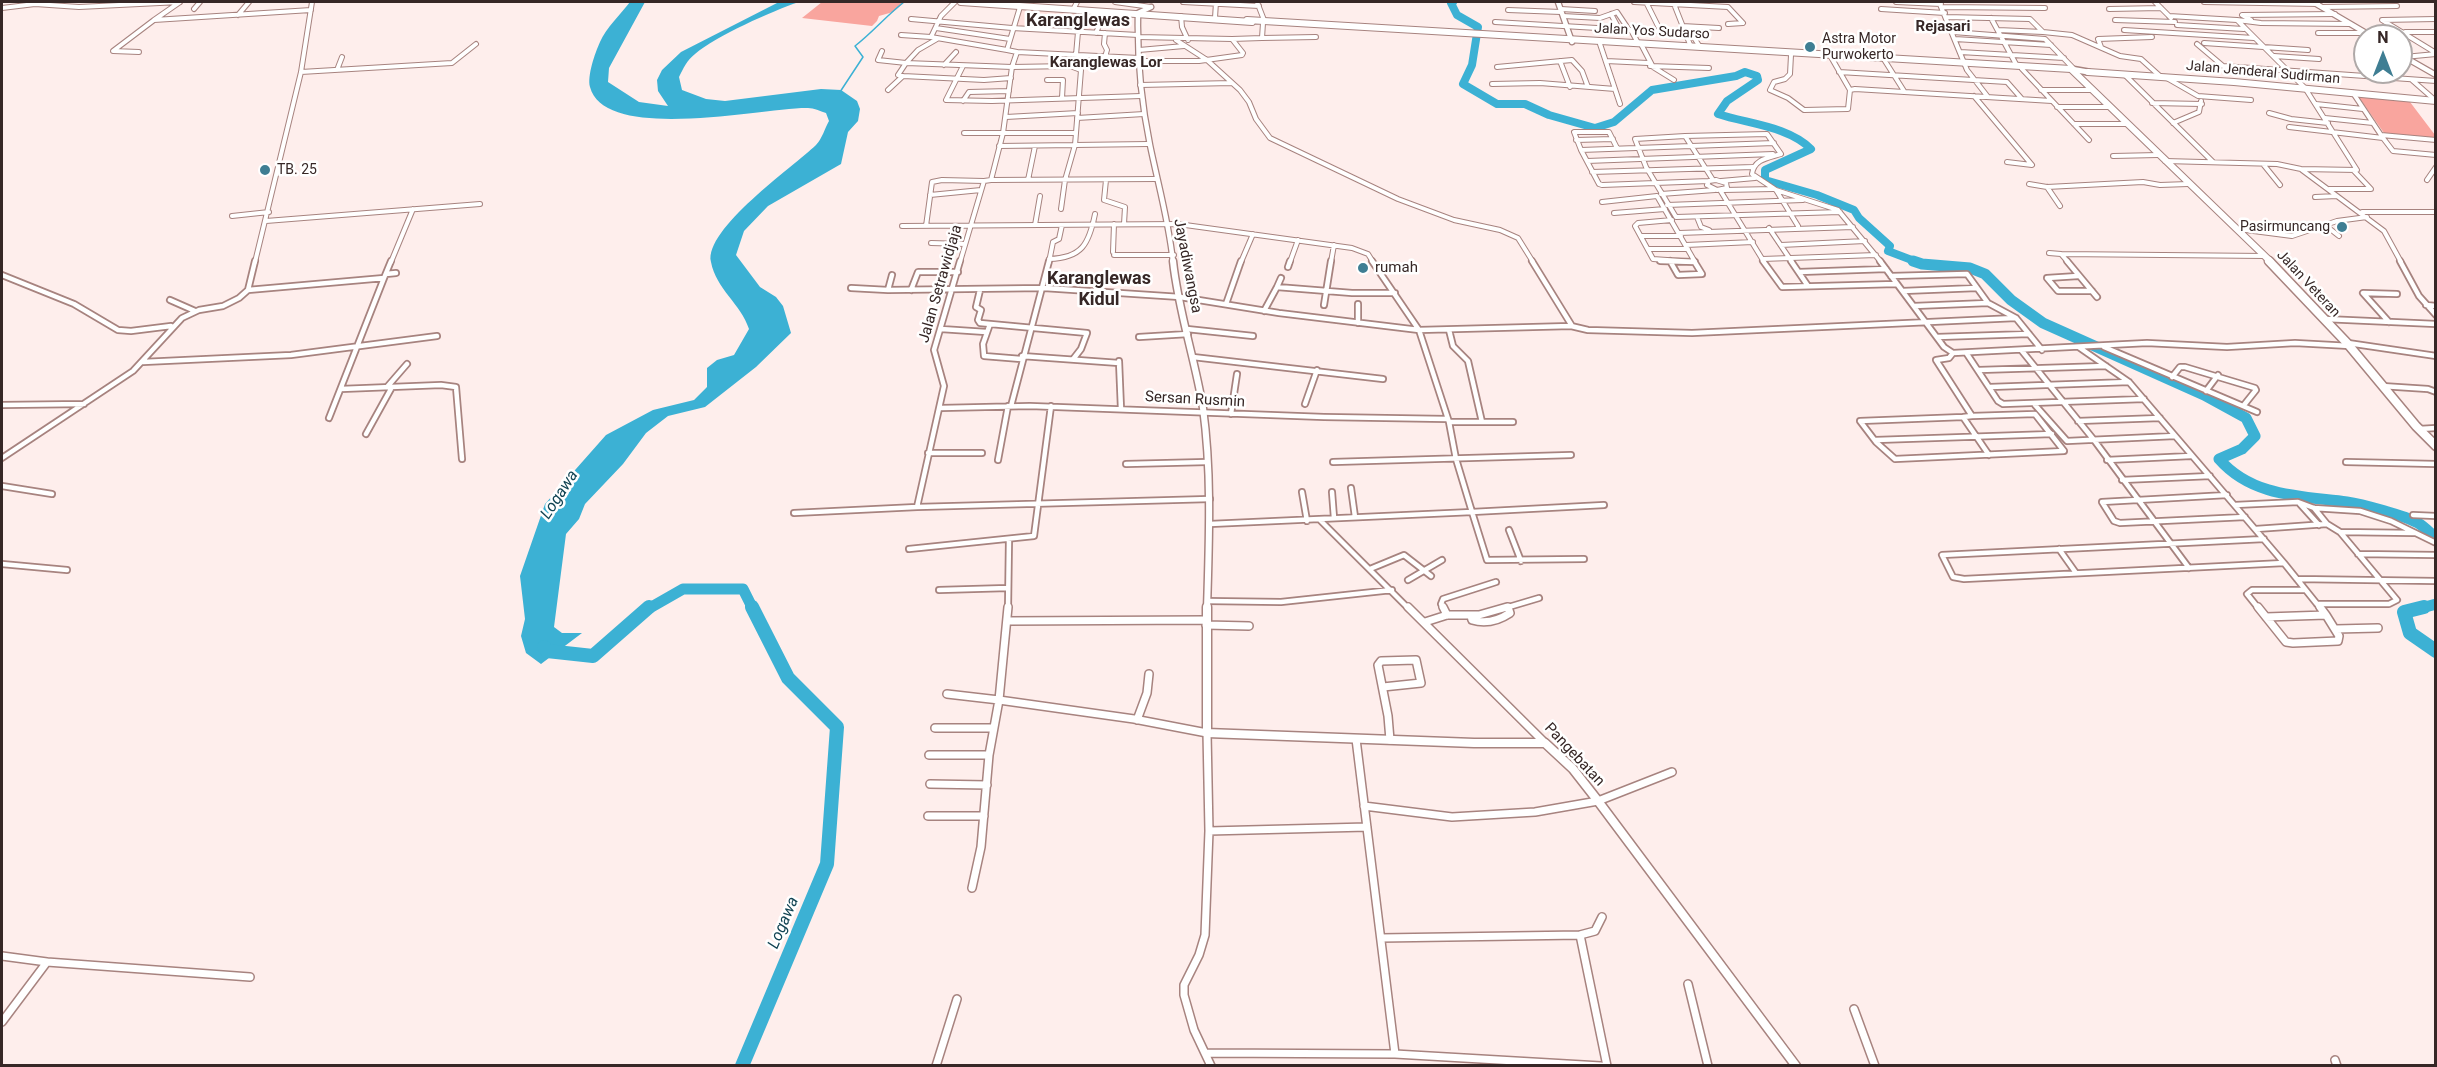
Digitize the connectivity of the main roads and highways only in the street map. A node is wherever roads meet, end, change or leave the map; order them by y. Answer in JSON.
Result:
{"nodes":[{"id":1,"x":961,"y":2,"type":"edge"},
{"id":2,"x":977,"y":2,"type":"edge"},
{"id":3,"x":1008,"y":4,"type":"edge"},
{"id":4,"x":1501,"y":36,"type":"junction"},
{"id":5,"x":1571,"y":41,"type":"junction"},
{"id":6,"x":1640,"y":45,"type":"junction"},
{"id":7,"x":1965,"y":65,"type":"junction"},
{"id":8,"x":2073,"y":70,"type":"junction"},
{"id":9,"x":2088,"y":72,"type":"joint"},
{"id":10,"x":2434,"y":102,"type":"edge"},
{"id":11,"x":2436,"y":446,"type":"edge"}],
"edges":[{"from":1,"to":2,"type":"highway","name":"Jalan Yos Sudarso"},
{"from":2,"to":3,"type":"highway","name":"Jalan Yos Sudarso"},
{"from":3,"to":4,"type":"highway","name":"Jalan Yos Sudarso"},
{"from":4,"to":5,"type":"highway","name":"Jalan Yos Sudarso"},
{"from":4,"to":5,"type":"highway","name":"Jalan Yos Sudarso"},
{"from":5,"to":6,"type":"highway","name":"Jalan Yos Sudarso"},
{"from":5,"to":6,"type":"highway","name":"Jalan Yos Sudarso"},
{"from":6,"to":7,"type":"highway","name":"Jalan Yos Sudarso"},
{"from":6,"to":7,"type":"highway","name":"Jalan Yos Sudarso"},
{"from":7,"to":8,"type":"highway","name":"Jalan Yos Sudarso"},
{"from":8,"to":9,"type":"main road"},
{"from":8,"to":11,"type":"highway","name":"Jalan Veteran"},
{"from":9,"to":10,"type":"main road","name":"Jalan Jenderal Sudirman"}]}
